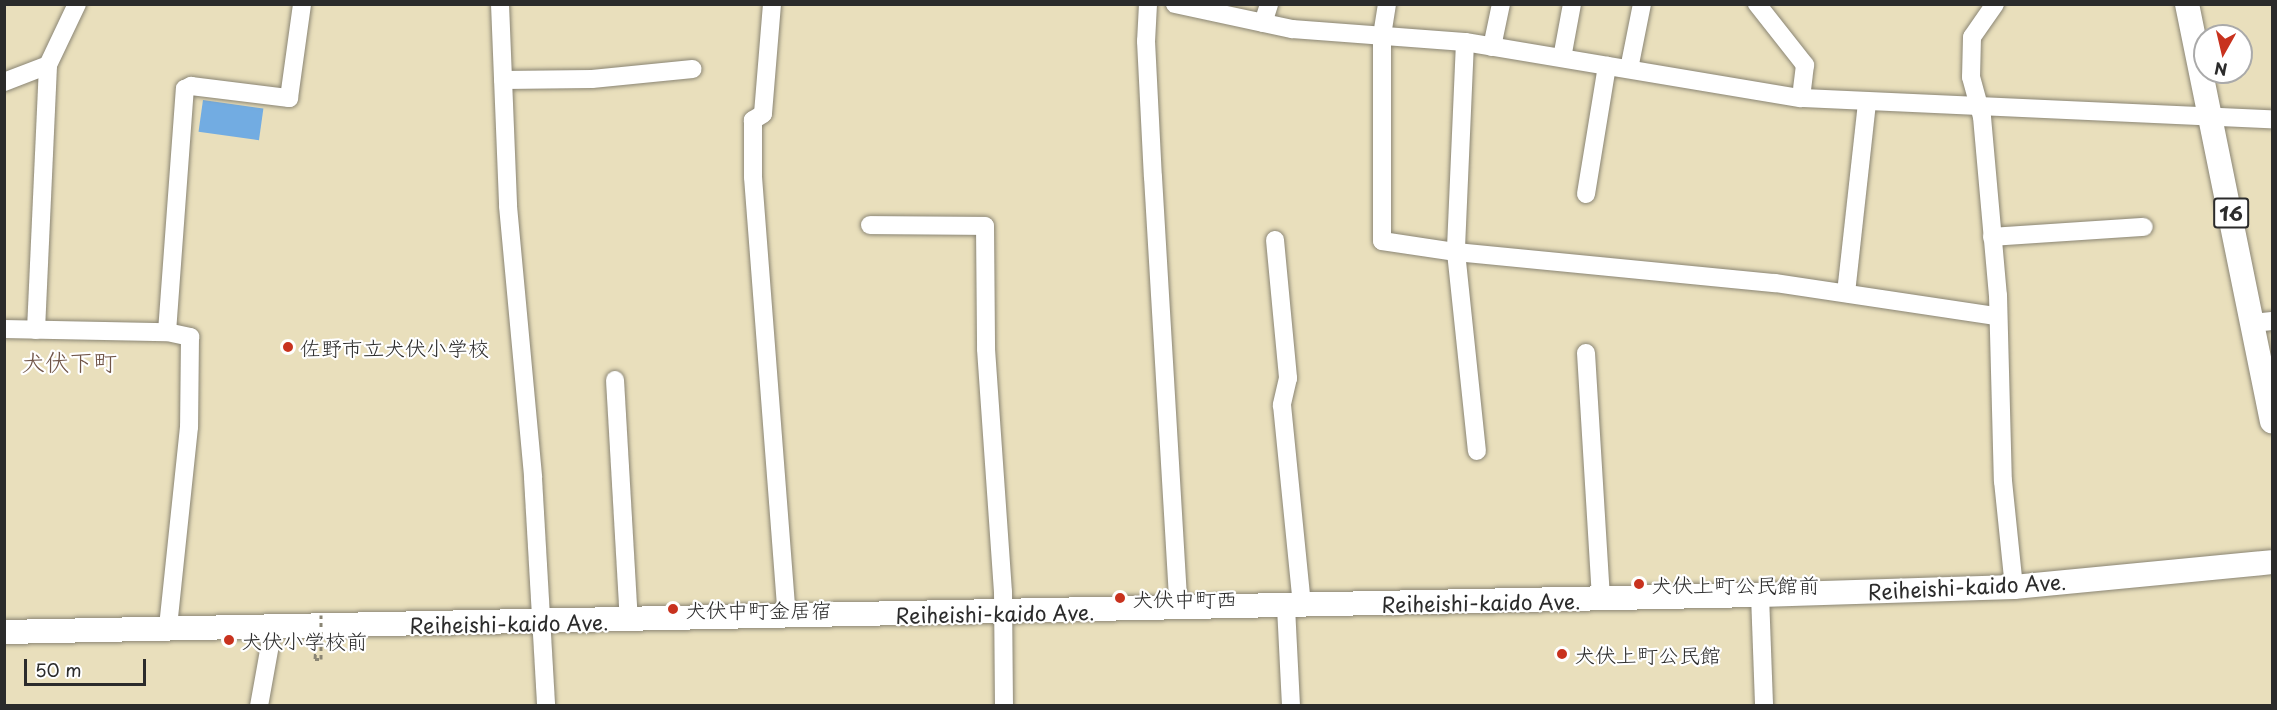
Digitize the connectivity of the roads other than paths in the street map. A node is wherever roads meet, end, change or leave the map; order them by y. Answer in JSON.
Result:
{"nodes":[{"id":1,"x":77,"y":4,"type":"edge"},
{"id":2,"x":303,"y":4,"type":"edge"},
{"id":3,"x":500,"y":4,"type":"edge"},
{"id":4,"x":772,"y":4,"type":"edge"},
{"id":5,"x":1148,"y":4,"type":"edge"},
{"id":6,"x":1175,"y":4,"type":"edge"},
{"id":7,"x":1269,"y":4,"type":"edge"},
{"id":8,"x":1387,"y":4,"type":"edge"},
{"id":9,"x":1501,"y":4,"type":"edge"},
{"id":10,"x":1572,"y":4,"type":"edge"},
{"id":11,"x":1642,"y":4,"type":"edge"},
{"id":12,"x":1995,"y":4,"type":"edge"},
{"id":13,"x":2187,"y":4,"type":"edge"},
{"id":14,"x":1764,"y":8,"type":"edge"},
{"id":15,"x":1263,"y":23,"type":"junction"},
{"id":16,"x":1382,"y":34,"type":"junction"},
{"id":17,"x":1465,"y":42,"type":"junction"},
{"id":18,"x":1492,"y":47,"type":"junction"},
{"id":19,"x":1562,"y":58,"type":"junction"},
{"id":20,"x":48,"y":65,"type":"junction"},
{"id":21,"x":1607,"y":66,"type":"junction"},
{"id":22,"x":693,"y":69,"type":"dead end"},
{"id":23,"x":1629,"y":69,"type":"junction"},
{"id":24,"x":503,"y":80,"type":"junction"},
{"id":25,"x":4,"y":82,"type":"edge"},
{"id":26,"x":1801,"y":98,"type":"junction"},
{"id":27,"x":1867,"y":104,"type":"junction"},
{"id":28,"x":1977,"y":105,"type":"junction"},
{"id":29,"x":2211,"y":114,"type":"junction"},
{"id":30,"x":2272,"y":119,"type":"edge"},
{"id":31,"x":1586,"y":194,"type":"dead end"},
{"id":32,"x":870,"y":225,"type":"dead end"},
{"id":33,"x":2144,"y":227,"type":"dead end"},
{"id":34,"x":1992,"y":237,"type":"junction"},
{"id":35,"x":1275,"y":240,"type":"dead end"},
{"id":36,"x":1456,"y":252,"type":"junction"},
{"id":37,"x":1846,"y":293,"type":"junction"},
{"id":38,"x":1996,"y":315,"type":"junction"},
{"id":39,"x":2263,"y":322,"type":"edge"},
{"id":40,"x":4,"y":329,"type":"edge"},
{"id":41,"x":36,"y":330,"type":"junction"},
{"id":42,"x":167,"y":332,"type":"junction"},
{"id":43,"x":1586,"y":353,"type":"dead end"},
{"id":44,"x":615,"y":380,"type":"dead end"},
{"id":45,"x":2272,"y":422,"type":"edge"},
{"id":46,"x":1477,"y":451,"type":"dead end"},
{"id":47,"x":2272,"y":562,"type":"edge"},
{"id":48,"x":2014,"y":586,"type":"junction"},
{"id":49,"x":1760,"y":595,"type":"junction"},
{"id":50,"x":1601,"y":599,"type":"junction"},
{"id":51,"x":1294,"y":607,"type":"junction"},
{"id":52,"x":1179,"y":609,"type":"junction"},
{"id":53,"x":1003,"y":613,"type":"junction"},
{"id":54,"x":787,"y":618,"type":"junction"},
{"id":55,"x":629,"y":622,"type":"junction"},
{"id":56,"x":544,"y":623,"type":"junction"},
{"id":57,"x":268,"y":627,"type":"junction"},
{"id":58,"x":168,"y":628,"type":"junction"},
{"id":59,"x":4,"y":632,"type":"edge"},
{"id":60,"x":259,"y":705,"type":"edge"},
{"id":61,"x":546,"y":705,"type":"edge"},
{"id":62,"x":1004,"y":705,"type":"edge"},
{"id":63,"x":1291,"y":705,"type":"edge"},
{"id":64,"x":1764,"y":705,"type":"edge"}],
"edges":[{"from":1,"to":20,"type":"street"},
{"from":2,"to":42,"type":"street"},
{"from":3,"to":24,"type":"street"},
{"from":4,"to":54,"type":"street"},
{"from":5,"to":52,"type":"street"},
{"from":6,"to":15,"type":"street"},
{"from":7,"to":15,"type":"street"},
{"from":8,"to":16,"type":"street"},
{"from":9,"to":18,"type":"street"},
{"from":10,"to":19,"type":"street"},
{"from":11,"to":23,"type":"street"},
{"from":12,"to":28,"type":"street"},
{"from":13,"to":29,"type":"main road","number":"16"},
{"from":14,"to":26,"type":"street"},
{"from":15,"to":16,"type":"street"},
{"from":16,"to":17,"type":"street"},
{"from":16,"to":36,"type":"street"},
{"from":17,"to":18,"type":"street"},
{"from":17,"to":36,"type":"street"},
{"from":18,"to":19,"type":"street"},
{"from":19,"to":21,"type":"street"},
{"from":20,"to":25,"type":"street"},
{"from":20,"to":41,"type":"street"},
{"from":21,"to":23,"type":"street"},
{"from":21,"to":31,"type":"street"},
{"from":22,"to":24,"type":"street"},
{"from":23,"to":26,"type":"street"},
{"from":24,"to":56,"type":"street"},
{"from":26,"to":27,"type":"street"},
{"from":27,"to":28,"type":"street"},
{"from":27,"to":37,"type":"street"},
{"from":28,"to":29,"type":"street"},
{"from":28,"to":34,"type":"street"},
{"from":29,"to":30,"type":"street"},
{"from":29,"to":39,"type":"main road","number":"16"},
{"from":32,"to":53,"type":"street"},
{"from":33,"to":34,"type":"street"},
{"from":34,"to":38,"type":"street"},
{"from":35,"to":51,"type":"street"},
{"from":36,"to":37,"type":"street"},
{"from":36,"to":46,"type":"street"},
{"from":37,"to":38,"type":"street"},
{"from":38,"to":48,"type":"street"},
{"from":39,"to":45,"type":"main road","number":"16"},
{"from":40,"to":41,"type":"street"},
{"from":41,"to":42,"type":"street"},
{"from":42,"to":58,"type":"street"},
{"from":43,"to":50,"type":"street"},
{"from":44,"to":55,"type":"street"},
{"from":47,"to":48,"type":"main road","name":"Reiheishi-kaido Ave."},
{"from":48,"to":49,"type":"main road","name":"Reiheishi-kaido Ave."},
{"from":49,"to":50,"type":"main road","name":"Reiheishi-kaido Ave."},
{"from":49,"to":64,"type":"street"},
{"from":50,"to":51,"type":"main road","name":"Reiheishi-kaido Ave."},
{"from":51,"to":52,"type":"main road","name":"Reiheishi-kaido Ave."},
{"from":51,"to":63,"type":"street"},
{"from":52,"to":53,"type":"main road","name":"Reiheishi-kaido Ave."},
{"from":53,"to":54,"type":"main road","name":"Reiheishi-kaido Ave."},
{"from":53,"to":62,"type":"street"},
{"from":54,"to":55,"type":"main road","name":"Reiheishi-kaido Ave."},
{"from":55,"to":56,"type":"main road","name":"Reiheishi-kaido Ave."},
{"from":56,"to":57,"type":"main road","name":"Reiheishi-kaido Ave."},
{"from":56,"to":61,"type":"street"},
{"from":57,"to":58,"type":"main road","name":"Reiheishi-kaido Ave."},
{"from":57,"to":60,"type":"street"},
{"from":58,"to":59,"type":"main road","name":"Reiheishi-kaido Ave."}]}
